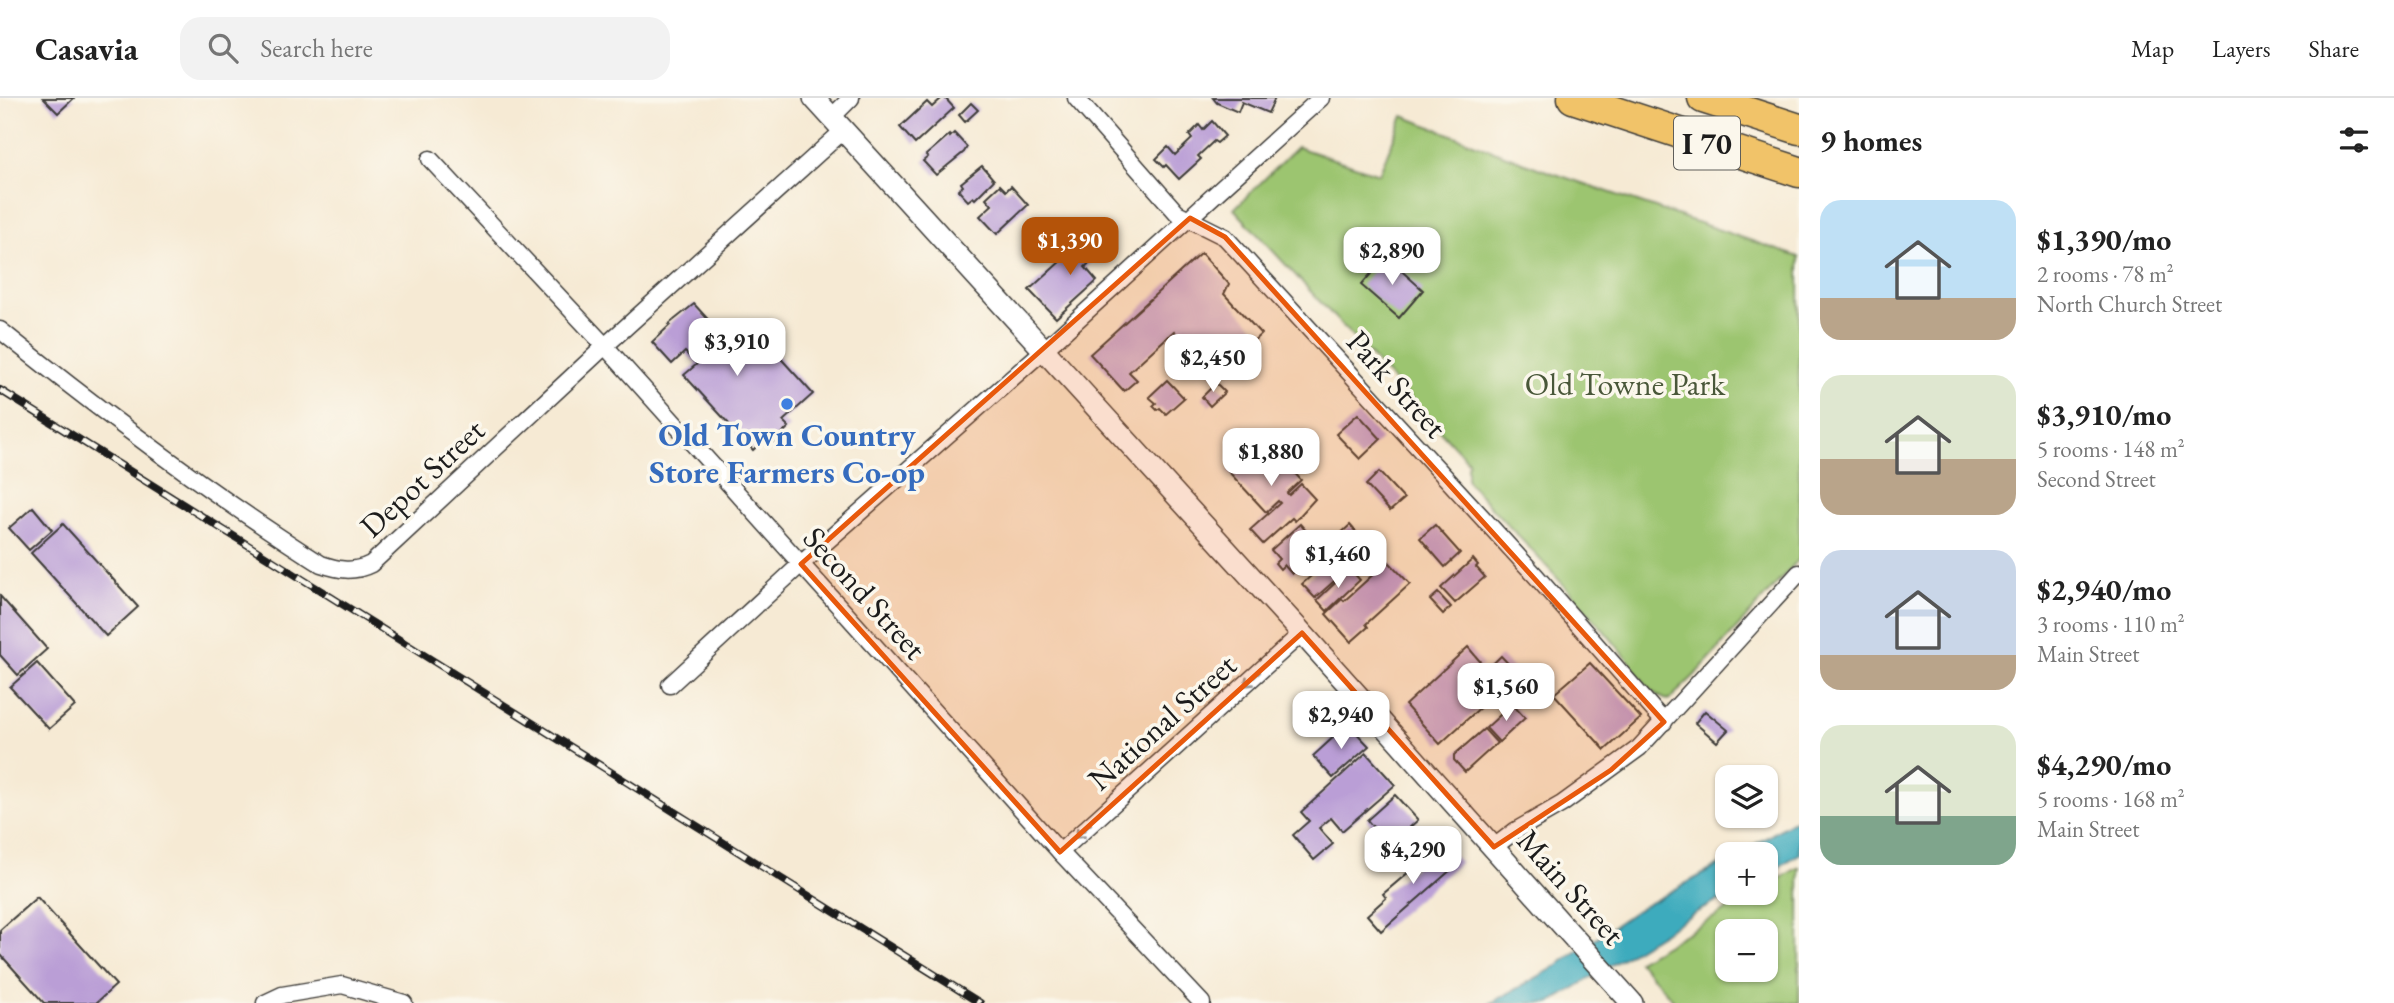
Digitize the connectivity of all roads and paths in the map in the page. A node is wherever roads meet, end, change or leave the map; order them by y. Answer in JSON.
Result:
{"nodes":[{"id":1,"x":814,"y":98,"type":"edge"},
{"id":2,"x":851,"y":98,"type":"edge"},
{"id":3,"x":1076,"y":98,"type":"edge"},
{"id":4,"x":1321,"y":98,"type":"edge"},
{"id":5,"x":1573,"y":98,"type":"edge"},
{"id":6,"x":1703,"y":98,"type":"edge"},
{"id":7,"x":838,"y":123,"type":"junction"},
{"id":8,"x":1799,"y":129,"type":"edge"},
{"id":9,"x":430,"y":159,"type":"dead end"},
{"id":10,"x":1799,"y":172,"type":"edge"},
{"id":11,"x":1190,"y":218,"type":"junction"},
{"id":12,"x":0,"y":330,"type":"edge"},
{"id":13,"x":605,"y":346,"type":"junction"},
{"id":14,"x":1044,"y":350,"type":"junction"},
{"id":15,"x":800,"y":564,"type":"junction"},
{"id":16,"x":1799,"y":573,"type":"edge"},
{"id":17,"x":1302,"y":633,"type":"junction"},
{"id":18,"x":670,"y":685,"type":"dead end"},
{"id":19,"x":1664,"y":722,"type":"junction"},
{"id":20,"x":1494,"y":847,"type":"junction"},
{"id":21,"x":1059,"y":852,"type":"junction"},
{"id":22,"x":265,"y":1003,"type":"edge"},
{"id":23,"x":404,"y":1003,"type":"edge"},
{"id":24,"x":1202,"y":1003,"type":"edge"},
{"id":25,"x":1632,"y":1003,"type":"edge"}],
"edges":[{"from":1,"to":7,"type":"street","name":"Main Street"},
{"from":2,"to":7,"type":"street"},
{"from":3,"to":11,"type":"street","name":"Park Street"},
{"from":4,"to":11,"type":"street"},
{"from":5,"to":10,"type":"highway","number":"I 70"},
{"from":6,"to":8,"type":"highway","number":"I 70"},
{"from":7,"to":13,"type":"street","name":"Depot Street"},
{"from":7,"to":14,"type":"street","name":"Main Street"},
{"from":9,"to":13,"type":"street","name":"Second Street"},
{"from":11,"to":14,"type":"street"},
{"from":11,"to":19,"type":"street","name":"Park Street"},
{"from":12,"to":13,"type":"street","name":"Depot Street"},
{"from":13,"to":15,"type":"street","name":"Second Street"},
{"from":14,"to":15,"type":"street"},
{"from":14,"to":17,"type":"street","name":"Main Street"},
{"from":15,"to":18,"type":"street"},
{"from":15,"to":21,"type":"street","name":"Second Street"},
{"from":16,"to":19,"type":"street"},
{"from":17,"to":20,"type":"street","name":"Main Street"},
{"from":17,"to":21,"type":"street","name":"National Street","one_way":true},
{"from":19,"to":20,"type":"street"},
{"from":20,"to":25,"type":"street","name":"Main Street"},
{"from":21,"to":24,"type":"street","name":"Second Street"},
{"from":22,"to":23,"type":"street"}]}
